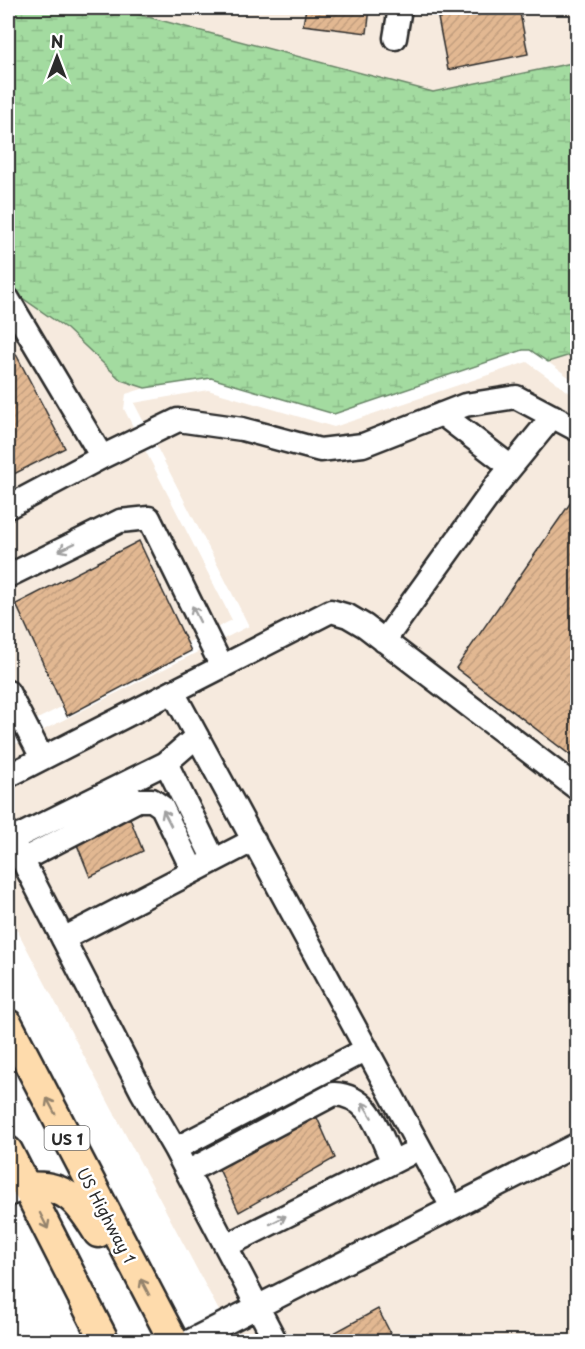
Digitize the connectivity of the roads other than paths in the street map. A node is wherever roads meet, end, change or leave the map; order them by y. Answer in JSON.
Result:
{"nodes":[{"id":1,"x":400,"y":8,"type":"edge"},
{"id":2,"x":395,"y":38,"type":"dead end"},
{"id":3,"x":8,"y":299,"type":"edge"},
{"id":4,"x":442,"y":414,"type":"junction"},
{"id":5,"x":552,"y":416,"type":"junction"},
{"id":6,"x":578,"y":430,"type":"edge"},
{"id":7,"x":102,"y":457,"type":"junction"},
{"id":8,"x":511,"y":467,"type":"junction"},
{"id":9,"x":8,"y":507,"type":"edge"},
{"id":10,"x":8,"y":576,"type":"edge"},
{"id":11,"x":384,"y":641,"type":"junction"},
{"id":12,"x":222,"y":667,"type":"junction"},
{"id":13,"x":8,"y":692,"type":"edge"},
{"id":14,"x":173,"y":692,"type":"junction"},
{"id":15,"x":197,"y":736,"type":"junction"},
{"id":16,"x":42,"y":758,"type":"junction"},
{"id":17,"x":166,"y":763,"type":"junction"},
{"id":18,"x":8,"y":776,"type":"edge"},
{"id":19,"x":578,"y":789,"type":"edge"},
{"id":20,"x":9,"y":836,"type":"edge"},
{"id":21,"x":254,"y":840,"type":"junction"},
{"id":22,"x":22,"y":860,"type":"junction"},
{"id":23,"x":214,"y":860,"type":"junction"},
{"id":24,"x":194,"y":871,"type":"junction"},
{"id":25,"x":63,"y":939,"type":"junction"},
{"id":26,"x":8,"y":1024,"type":"edge"},
{"id":27,"x":367,"y":1049,"type":"junction"},
{"id":28,"x":578,"y":1143,"type":"edge"},
{"id":29,"x":421,"y":1148,"type":"junction"},
{"id":30,"x":175,"y":1149,"type":"junction"},
{"id":31,"x":8,"y":1151,"type":"edge"},
{"id":32,"x":393,"y":1162,"type":"junction"},
{"id":33,"x":187,"y":1172,"type":"junction"},
{"id":34,"x":17,"y":1191,"type":"edge"},
{"id":35,"x":452,"y":1207,"type":"junction"},
{"id":36,"x":226,"y":1246,"type":"junction"},
{"id":37,"x":126,"y":1251,"type":"junction"},
{"id":38,"x":258,"y":1306,"type":"junction"},
{"id":39,"x":105,"y":1341,"type":"edge"},
{"id":40,"x":174,"y":1341,"type":"edge"},
{"id":41,"x":188,"y":1341,"type":"edge"},
{"id":42,"x":276,"y":1341,"type":"edge"}],
"edges":[{"from":1,"to":2,"type":"lane"},
{"from":3,"to":7,"type":"lane"},
{"from":4,"to":5,"type":"lane"},
{"from":4,"to":7,"type":"lane"},
{"from":4,"to":8,"type":"lane"},
{"from":5,"to":6,"type":"lane"},
{"from":5,"to":8,"type":"lane"},
{"from":7,"to":9,"type":"lane"},
{"from":8,"to":11,"type":"lane"},
{"from":12,"to":10,"type":"lane","one_way":true},
{"from":11,"to":12,"type":"lane"},
{"from":11,"to":19,"type":"lane"},
{"from":12,"to":14,"type":"lane"},
{"from":13,"to":16,"type":"lane"},
{"from":14,"to":15,"type":"lane"},
{"from":14,"to":16,"type":"lane"},
{"from":15,"to":17,"type":"lane"},
{"from":15,"to":21,"type":"lane"},
{"from":16,"to":18,"type":"lane"},
{"from":17,"to":20,"type":"lane"},
{"from":17,"to":23,"type":"lane"},
{"from":20,"to":22,"type":"lane"},
{"from":21,"to":23,"type":"lane"},
{"from":21,"to":27,"type":"lane"},
{"from":24,"to":22,"type":"lane","one_way":true},
{"from":22,"to":25,"type":"lane"},
{"from":23,"to":24,"type":"lane"},
{"from":24,"to":25,"type":"lane"},
{"from":25,"to":30,"type":"lane"},
{"from":37,"to":26,"type":"main road","name":"US Highway 1","number":"US 1","one_way":true},
{"from":27,"to":29,"type":"lane"},
{"from":27,"to":30,"type":"lane"},
{"from":28,"to":35,"type":"lane"},
{"from":29,"to":32,"type":"lane"},
{"from":29,"to":35,"type":"lane"},
{"from":30,"to":33,"type":"lane"},
{"from":31,"to":34,"type":"main road"},
{"from":32,"to":33,"type":"lane","one_way":true},
{"from":36,"to":32,"type":"lane","one_way":true},
{"from":33,"to":36,"type":"lane"},
{"from":34,"to":37,"type":"main road"},
{"from":34,"to":39,"type":"main road","one_way":true},
{"from":35,"to":38,"type":"lane"},
{"from":36,"to":38,"type":"lane"},
{"from":40,"to":37,"type":"main road","name":"US Highway 1","number":"US 1","one_way":true},
{"from":38,"to":41,"type":"lane"},
{"from":38,"to":42,"type":"lane"}]}
